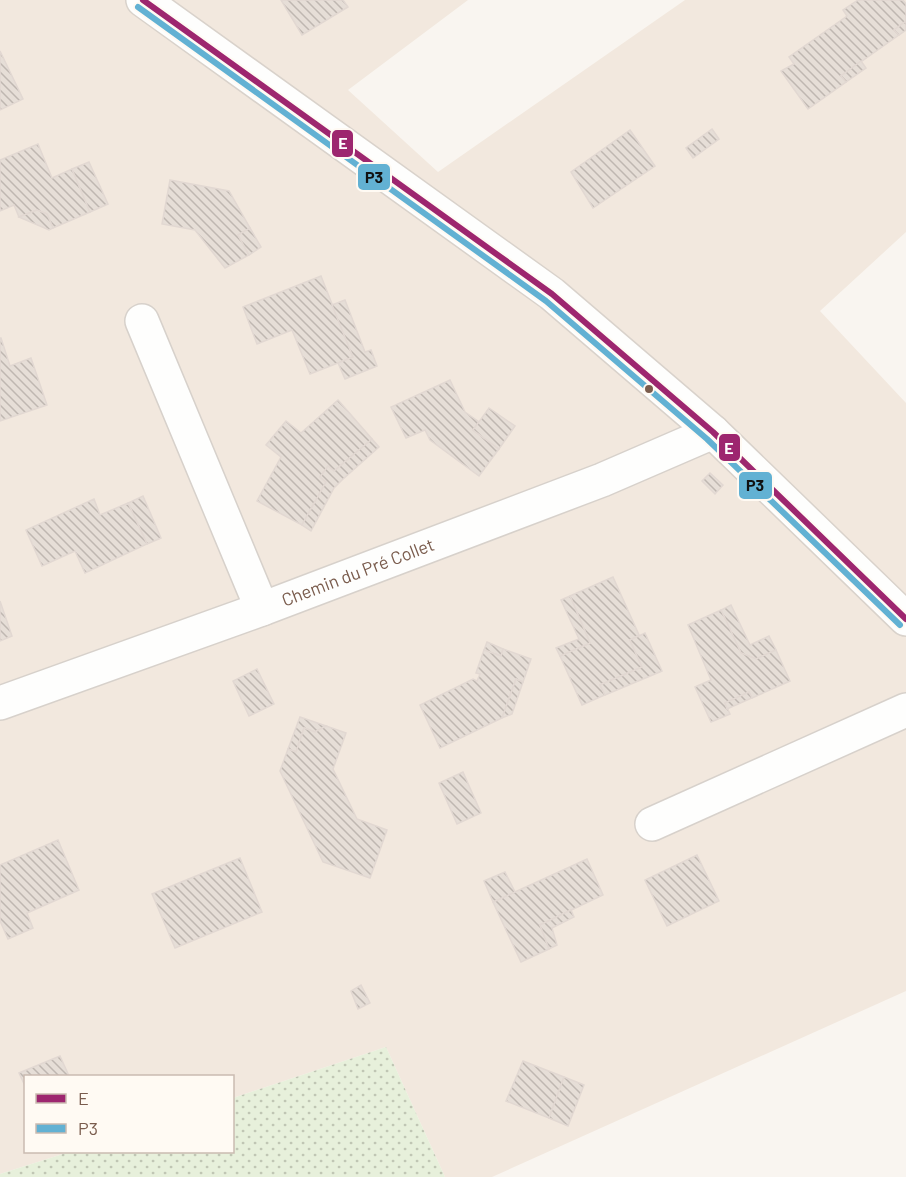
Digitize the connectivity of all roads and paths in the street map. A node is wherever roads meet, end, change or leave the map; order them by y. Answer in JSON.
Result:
{"nodes":[{"id":1,"x":142,"y":0,"type":"edge"},
{"id":2,"x":142,"y":321,"type":"dead end"},
{"id":3,"x":713,"y":432,"type":"junction"},
{"id":4,"x":262,"y":609,"type":"junction"},
{"id":5,"x":906,"y":620,"type":"edge"},
{"id":6,"x":0,"y":703,"type":"edge"},
{"id":7,"x":906,"y":710,"type":"edge"},
{"id":8,"x":652,"y":824,"type":"dead end"}],
"edges":[{"from":1,"to":3,"type":"street"},
{"from":2,"to":4,"type":"street"},
{"from":3,"to":4,"type":"street","name":"Chemin du Pré Collet"},
{"from":3,"to":5,"type":"street"},
{"from":4,"to":6,"type":"street","name":"Chemin du Pré Collet"},
{"from":7,"to":8,"type":"street"}]}
